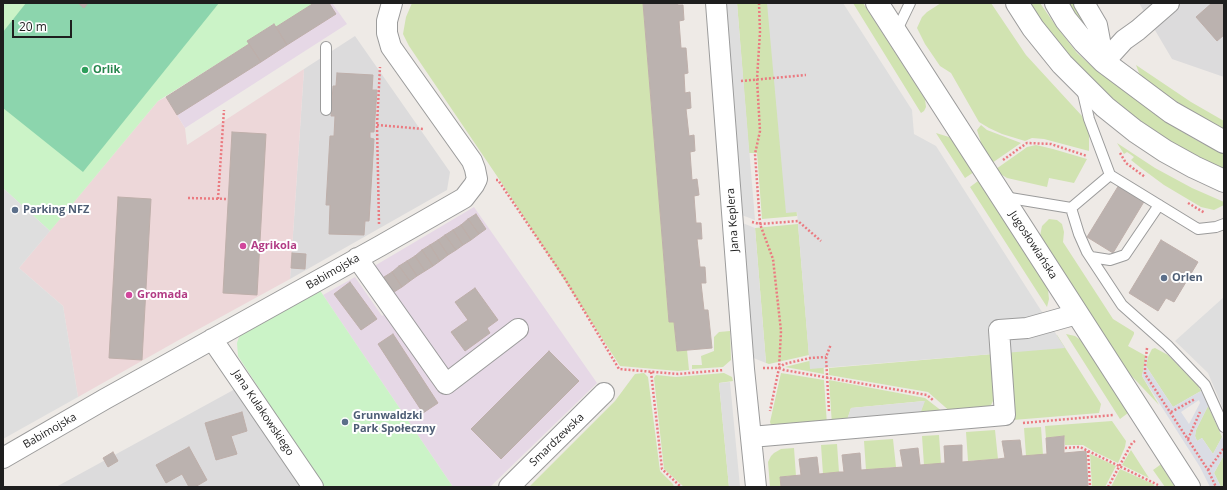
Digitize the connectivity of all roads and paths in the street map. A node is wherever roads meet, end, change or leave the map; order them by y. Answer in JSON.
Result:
{"nodes":[{"id":1,"x":392,"y":3,"type":"edge"},
{"id":2,"x":716,"y":3,"type":"edge"},
{"id":3,"x":758,"y":3,"type":"edge"},
{"id":4,"x":876,"y":3,"type":"edge"},
{"id":5,"x":910,"y":3,"type":"edge"},
{"id":6,"x":1017,"y":3,"type":"edge"},
{"id":7,"x":1056,"y":3,"type":"edge"},
{"id":8,"x":1084,"y":3,"type":"edge"},
{"id":9,"x":1169,"y":3,"type":"edge"},
{"id":10,"x":896,"y":33,"type":"junction"},
{"id":11,"x":326,"y":47,"type":"dead end"},
{"id":12,"x":391,"y":47,"type":"junction"},
{"id":13,"x":1104,"y":62,"type":"junction"},
{"id":14,"x":806,"y":75,"type":"dead end"},
{"id":15,"x":757,"y":79,"type":"junction"},
{"id":16,"x":722,"y":83,"type":"junction"},
{"id":17,"x":1081,"y":84,"type":"junction"},
{"id":18,"x":224,"y":110,"type":"dead end"},
{"id":19,"x":326,"y":110,"type":"dead end"},
{"id":20,"x":444,"y":122,"type":"junction"},
{"id":21,"x":377,"y":125,"type":"junction"},
{"id":22,"x":1224,"y":142,"type":"edge"},
{"id":23,"x":1116,"y":148,"type":"dead end"},
{"id":24,"x":1087,"y":156,"type":"dead end"},
{"id":25,"x":1002,"y":160,"type":"dead end"},
{"id":26,"x":1110,"y":175,"type":"junction"},
{"id":27,"x":477,"y":179,"type":"junction"},
{"id":28,"x":1150,"y":181,"type":"dead end"},
{"id":29,"x":1224,"y":181,"type":"edge"},
{"id":30,"x":1001,"y":196,"type":"junction"},
{"id":31,"x":188,"y":198,"type":"dead end"},
{"id":32,"x":218,"y":199,"type":"junction"},
{"id":33,"x":228,"y":199,"type":"dead end"},
{"id":34,"x":1182,"y":200,"type":"dead end"},
{"id":35,"x":1159,"y":205,"type":"junction"},
{"id":36,"x":1071,"y":208,"type":"junction"},
{"id":37,"x":1207,"y":214,"type":"dead end"},
{"id":38,"x":732,"y":216,"type":"junction"},
{"id":39,"x":760,"y":224,"type":"junction"},
{"id":40,"x":1220,"y":225,"type":"edge"},
{"id":41,"x":821,"y":241,"type":"dead end"},
{"id":42,"x":380,"y":246,"type":"junction"},
{"id":43,"x":358,"y":258,"type":"junction"},
{"id":44,"x":1091,"y":258,"type":"junction"},
{"id":45,"x":1077,"y":314,"type":"junction"},
{"id":46,"x":518,"y":329,"type":"dead end"},
{"id":47,"x":1151,"y":331,"type":"junction"},
{"id":48,"x":212,"y":339,"type":"junction"},
{"id":49,"x":831,"y":344,"type":"dead end"},
{"id":50,"x":826,"y":357,"type":"junction"},
{"id":51,"x":779,"y":368,"type":"junction"},
{"id":52,"x":744,"y":369,"type":"junction"},
{"id":53,"x":651,"y":372,"type":"junction"},
{"id":54,"x":827,"y":378,"type":"junction"},
{"id":55,"x":604,"y":393,"type":"dead end"},
{"id":56,"x":1199,"y":397,"type":"dead end"},
{"id":57,"x":1171,"y":412,"type":"junction"},
{"id":58,"x":1200,"y":412,"type":"dead end"},
{"id":59,"x":955,"y":420,"type":"junction"},
{"id":60,"x":1224,"y":427,"type":"edge"},
{"id":61,"x":830,"y":430,"type":"junction"},
{"id":62,"x":758,"y":436,"type":"junction"},
{"id":63,"x":1188,"y":439,"type":"junction"},
{"id":64,"x":1137,"y":440,"type":"dead end"},
{"id":65,"x":1065,"y":448,"type":"dead end"},
{"id":66,"x":1224,"y":448,"type":"edge"},
{"id":67,"x":1088,"y":451,"type":"junction"},
{"id":68,"x":3,"y":458,"type":"edge"},
{"id":69,"x":1119,"y":466,"type":"junction"},
{"id":70,"x":1208,"y":470,"type":"junction"},
{"id":71,"x":675,"y":482,"type":"junction"},
{"id":72,"x":1158,"y":485,"type":"dead end"},
{"id":73,"x":314,"y":487,"type":"edge"},
{"id":74,"x":509,"y":487,"type":"edge"},
{"id":75,"x":676,"y":487,"type":"edge"},
{"id":76,"x":681,"y":487,"type":"edge"},
{"id":77,"x":756,"y":487,"type":"edge"},
{"id":78,"x":1090,"y":487,"type":"edge"},
{"id":79,"x":1108,"y":487,"type":"edge"},
{"id":80,"x":1189,"y":487,"type":"edge"},
{"id":81,"x":1216,"y":487,"type":"edge"}],
"edges":[{"from":1,"to":12,"type":"street"},
{"from":2,"to":16,"type":"street","name":"Jana Keplera"},
{"from":3,"to":15,"type":"path"},
{"from":4,"to":10,"type":"street","name":"Jugosłowiańska"},
{"from":5,"to":10,"type":"lane"},
{"from":6,"to":17,"type":"street"},
{"from":7,"to":13,"type":"street"},
{"from":8,"to":13,"type":"street"},
{"from":9,"to":13,"type":"street"},
{"from":10,"to":30,"type":"street","name":"Jugosłowiańska"},
{"from":11,"to":19,"type":"lane"},
{"from":12,"to":20,"type":"street"},
{"from":12,"to":21,"type":"path"},
{"from":13,"to":22,"type":"street"},
{"from":14,"to":15,"type":"path"},
{"from":15,"to":16,"type":"path"},
{"from":15,"to":39,"type":"path"},
{"from":16,"to":38,"type":"street","name":"Jana Keplera"},
{"from":17,"to":26,"type":"lane"},
{"from":17,"to":29,"type":"street"},
{"from":18,"to":32,"type":"path"},
{"from":20,"to":21,"type":"path"},
{"from":20,"to":27,"type":"street"},
{"from":21,"to":42,"type":"path"},
{"from":23,"to":28,"type":"path"},
{"from":24,"to":25,"type":"path"},
{"from":26,"to":35,"type":"lane"},
{"from":26,"to":36,"type":"lane"},
{"from":27,"to":42,"type":"street","name":"Babimojska"},
{"from":27,"to":53,"type":"path"},
{"from":30,"to":36,"type":"lane"},
{"from":30,"to":45,"type":"street","name":"Jugosłowiańska"},
{"from":31,"to":32,"type":"path"},
{"from":32,"to":33,"type":"path"},
{"from":34,"to":37,"type":"path"},
{"from":35,"to":40,"type":"lane"},
{"from":35,"to":44,"type":"lane"},
{"from":36,"to":44,"type":"lane"},
{"from":38,"to":39,"type":"path"},
{"from":38,"to":52,"type":"street","name":"Jana Keplera"},
{"from":39,"to":41,"type":"path"},
{"from":39,"to":51,"type":"path"},
{"from":42,"to":43,"type":"street","name":"Babimojska"},
{"from":43,"to":46,"type":"street"},
{"from":43,"to":48,"type":"street","name":"Babimojska"},
{"from":44,"to":47,"type":"lane"},
{"from":45,"to":59,"type":"street"},
{"from":45,"to":80,"type":"street","name":"Jugosłowiańska"},
{"from":47,"to":57,"type":"path"},
{"from":47,"to":60,"type":"lane"},
{"from":48,"to":68,"type":"street","name":"Babimojska"},
{"from":48,"to":73,"type":"street","name":"Jana Kułakowskiego"},
{"from":49,"to":50,"type":"path"},
{"from":50,"to":51,"type":"path"},
{"from":50,"to":54,"type":"path"},
{"from":51,"to":52,"type":"path"},
{"from":51,"to":54,"type":"path"},
{"from":51,"to":62,"type":"path"},
{"from":52,"to":53,"type":"path"},
{"from":52,"to":62,"type":"street","name":"Jana Keplera"},
{"from":53,"to":71,"type":"path"},
{"from":54,"to":59,"type":"path"},
{"from":54,"to":61,"type":"path"},
{"from":55,"to":74,"type":"street","name":"Smardzewska"},
{"from":56,"to":57,"type":"path"},
{"from":57,"to":63,"type":"path"},
{"from":58,"to":63,"type":"path"},
{"from":59,"to":61,"type":"street"},
{"from":61,"to":62,"type":"street"},
{"from":62,"to":77,"type":"street","name":"Jana Keplera"},
{"from":63,"to":70,"type":"path"},
{"from":64,"to":69,"type":"path"},
{"from":65,"to":67,"type":"path"},
{"from":66,"to":70,"type":"path"},
{"from":67,"to":69,"type":"path"},
{"from":67,"to":78,"type":"path"},
{"from":69,"to":72,"type":"path"},
{"from":69,"to":79,"type":"path"},
{"from":70,"to":81,"type":"path"},
{"from":71,"to":75,"type":"path"},
{"from":71,"to":76,"type":"path"}]}
